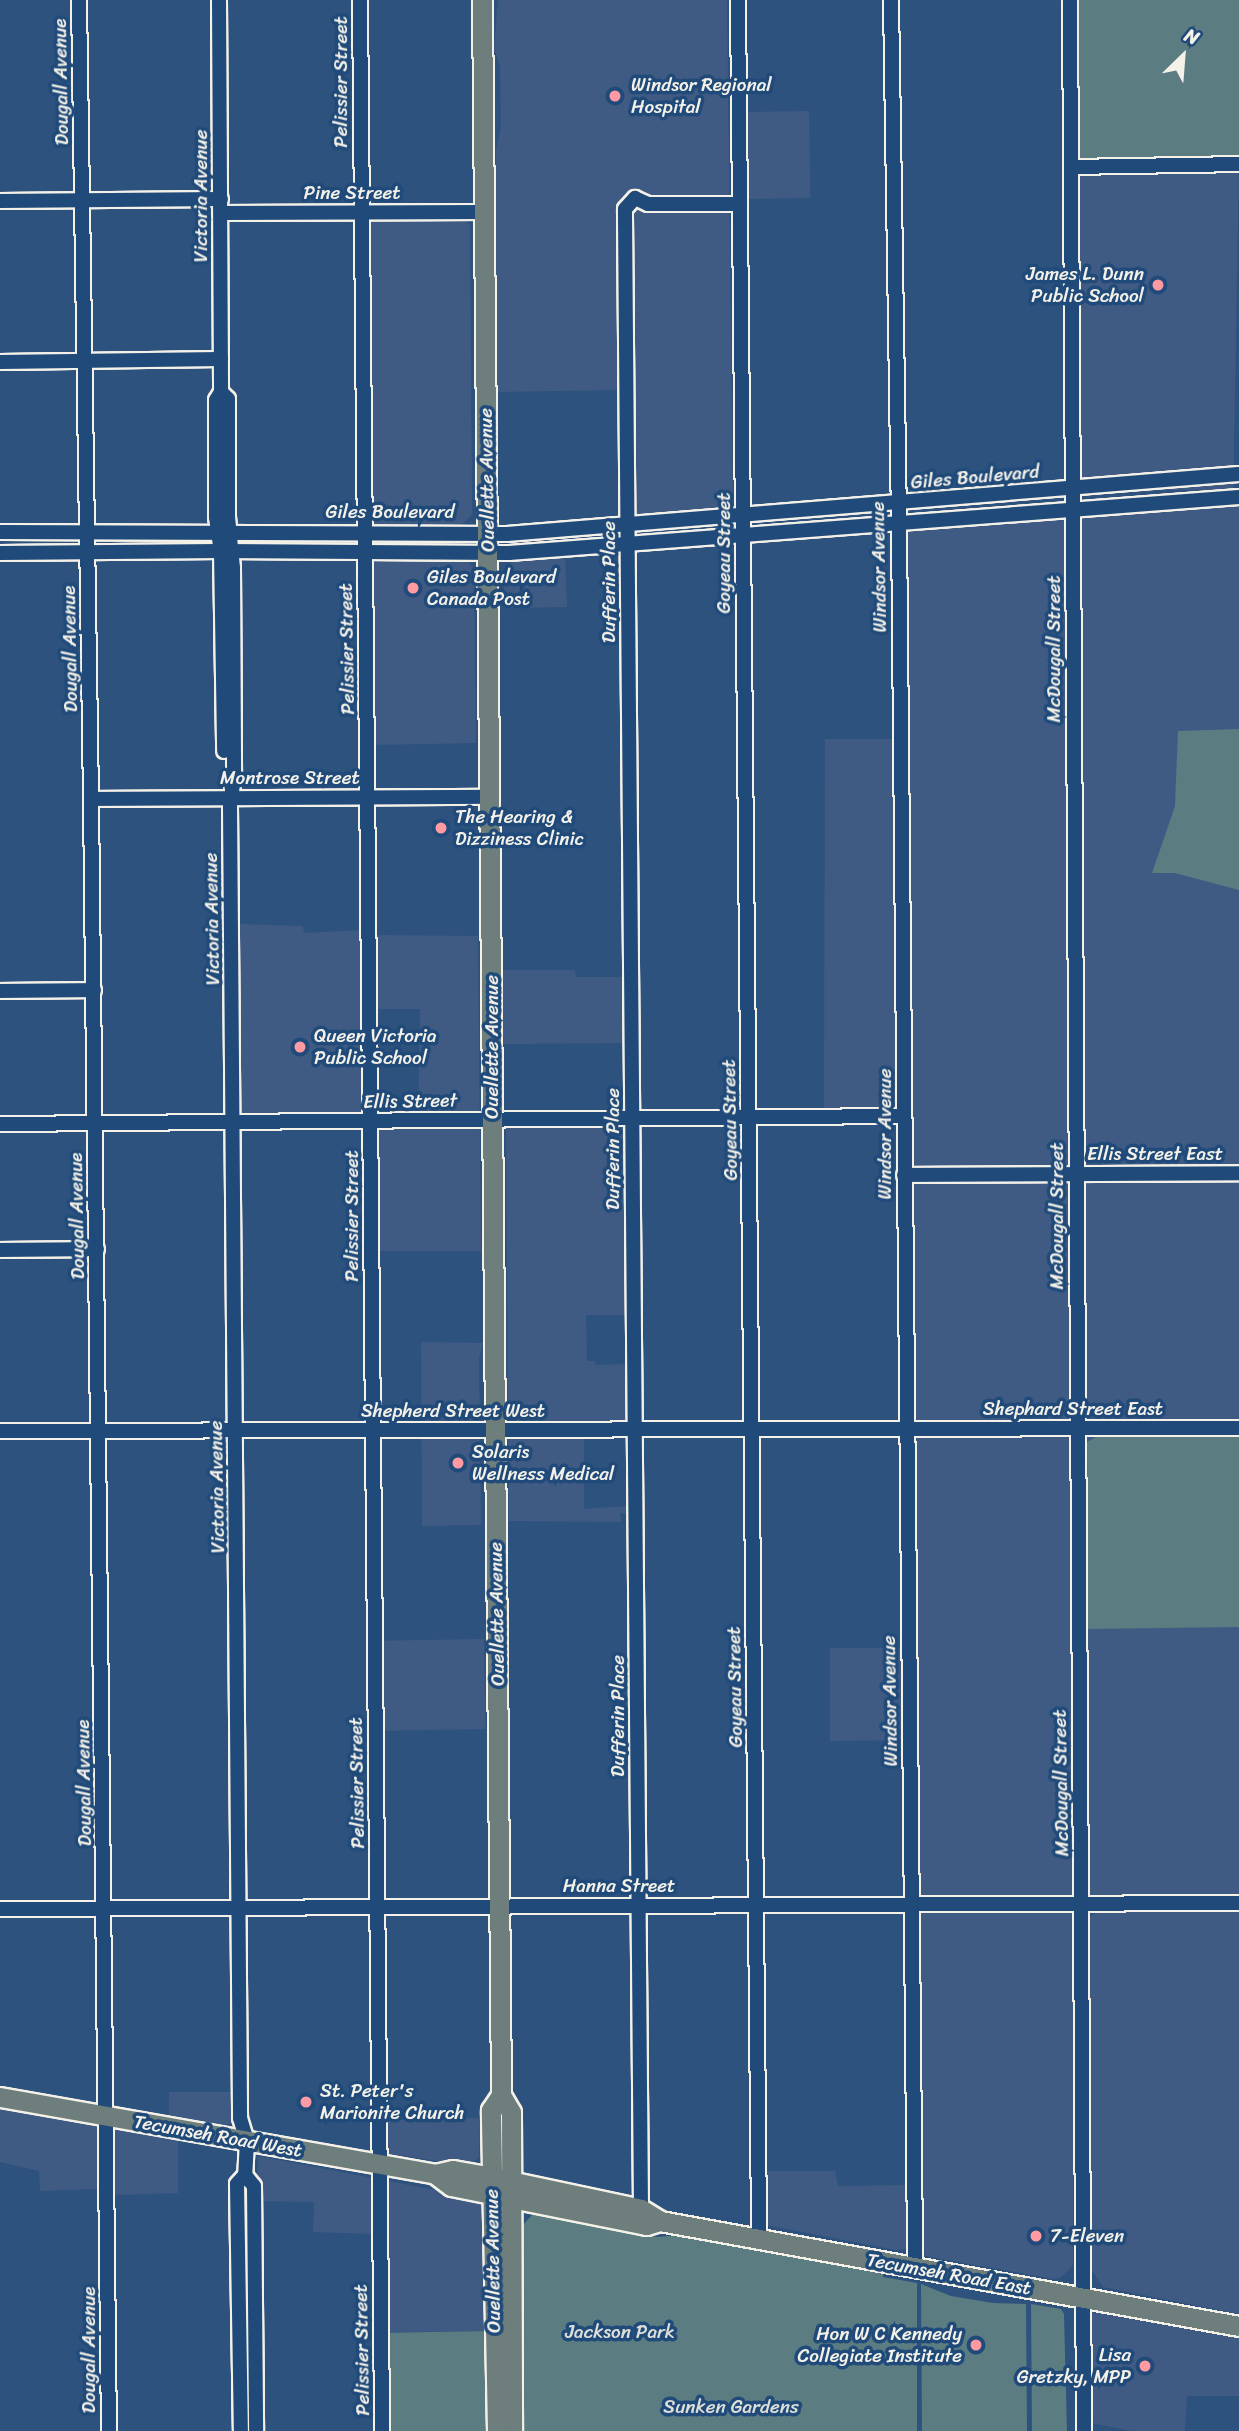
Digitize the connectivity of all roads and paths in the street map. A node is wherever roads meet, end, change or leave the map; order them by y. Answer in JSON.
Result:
{"nodes":[{"id":1,"x":79,"y":0,"type":"edge"},
{"id":2,"x":219,"y":0,"type":"edge"},
{"id":3,"x":360,"y":0,"type":"edge"},
{"id":4,"x":482,"y":0,"type":"edge"},
{"id":5,"x":738,"y":0,"type":"edge"},
{"id":6,"x":891,"y":0,"type":"edge"},
{"id":7,"x":1070,"y":0,"type":"edge"},
{"id":8,"x":1239,"y":164,"type":"edge"},
{"id":9,"x":1071,"y":167,"type":"junction"},
{"id":10,"x":82,"y":200,"type":"junction"},
{"id":11,"x":0,"y":201,"type":"edge"},
{"id":12,"x":740,"y":204,"type":"junction"},
{"id":13,"x":221,"y":206,"type":"junction"},
{"id":14,"x":362,"y":212,"type":"junction"},
{"id":15,"x":484,"y":212,"type":"junction"},
{"id":16,"x":221,"y":359,"type":"junction"},
{"id":17,"x":84,"y":361,"type":"junction"},
{"id":18,"x":0,"y":362,"type":"edge"},
{"id":19,"x":1239,"y":474,"type":"edge"},
{"id":20,"x":1073,"y":488,"type":"junction"},
{"id":21,"x":1239,"y":496,"type":"edge"},
{"id":22,"x":897,"y":503,"type":"junction"},
{"id":23,"x":1073,"y":509,"type":"junction"},
{"id":24,"x":744,"y":515,"type":"junction"},
{"id":25,"x":899,"y":523,"type":"junction"},
{"id":26,"x":627,"y":524,"type":"junction"},
{"id":27,"x":87,"y":531,"type":"junction"},
{"id":28,"x":224,"y":531,"type":"junction"},
{"id":29,"x":364,"y":531,"type":"junction"},
{"id":30,"x":488,"y":531,"type":"junction"},
{"id":31,"x":0,"y":532,"type":"edge"},
{"id":32,"x":743,"y":535,"type":"junction"},
{"id":33,"x":628,"y":544,"type":"junction"},
{"id":34,"x":227,"y":551,"type":"junction"},
{"id":35,"x":364,"y":551,"type":"junction"},
{"id":36,"x":88,"y":552,"type":"junction"},
{"id":37,"x":0,"y":553,"type":"edge"},
{"id":38,"x":489,"y":554,"type":"junction"},
{"id":39,"x":230,"y":797,"type":"junction"},
{"id":40,"x":368,"y":797,"type":"junction"},
{"id":41,"x":490,"y":797,"type":"junction"},
{"id":42,"x":92,"y":799,"type":"junction"},
{"id":43,"x":94,"y":990,"type":"junction"},
{"id":44,"x":0,"y":991,"type":"edge"},
{"id":45,"x":904,"y":1116,"type":"junction"},
{"id":46,"x":749,"y":1117,"type":"junction"},
{"id":47,"x":632,"y":1118,"type":"junction"},
{"id":48,"x":492,"y":1119,"type":"junction"},
{"id":49,"x":371,"y":1120,"type":"junction"},
{"id":50,"x":233,"y":1122,"type":"junction"},
{"id":51,"x":95,"y":1123,"type":"junction"},
{"id":52,"x":0,"y":1124,"type":"edge"},
{"id":53,"x":1239,"y":1173,"type":"edge"},
{"id":54,"x":1076,"y":1174,"type":"junction"},
{"id":55,"x":904,"y":1175,"type":"junction"},
{"id":56,"x":97,"y":1249,"type":"junction"},
{"id":57,"x":0,"y":1250,"type":"edge"},
{"id":58,"x":1239,"y":1428,"type":"edge"},
{"id":59,"x":1078,"y":1429,"type":"junction"},
{"id":60,"x":236,"y":1430,"type":"junction"},
{"id":61,"x":373,"y":1430,"type":"junction"},
{"id":62,"x":495,"y":1430,"type":"junction"},
{"id":63,"x":635,"y":1430,"type":"junction"},
{"id":64,"x":752,"y":1430,"type":"junction"},
{"id":65,"x":906,"y":1430,"type":"junction"},
{"id":66,"x":0,"y":1431,"type":"edge"},
{"id":67,"x":99,"y":1431,"type":"junction"},
{"id":68,"x":1239,"y":1903,"type":"edge"},
{"id":69,"x":911,"y":1904,"type":"junction"},
{"id":70,"x":1082,"y":1904,"type":"junction"},
{"id":71,"x":239,"y":1905,"type":"junction"},
{"id":72,"x":638,"y":1905,"type":"junction"},
{"id":73,"x":757,"y":1905,"type":"junction"},
{"id":74,"x":378,"y":1906,"type":"junction"},
{"id":75,"x":499,"y":1906,"type":"junction"},
{"id":76,"x":104,"y":1908,"type":"junction"},
{"id":77,"x":0,"y":1909,"type":"edge"},
{"id":78,"x":0,"y":2097,"type":"edge"},
{"id":79,"x":106,"y":2117,"type":"junction"},
{"id":80,"x":247,"y":2141,"type":"junction"},
{"id":81,"x":380,"y":2165,"type":"junction"},
{"id":82,"x":245,"y":2175,"type":"junction"},
{"id":83,"x":500,"y":2187,"type":"junction"},
{"id":84,"x":641,"y":2209,"type":"junction"},
{"id":85,"x":660,"y":2221,"type":"junction"},
{"id":86,"x":759,"y":2239,"type":"junction"},
{"id":87,"x":915,"y":2267,"type":"junction"},
{"id":88,"x":1083,"y":2298,"type":"junction"},
{"id":89,"x":1239,"y":2326,"type":"edge"},
{"id":90,"x":109,"y":2431,"type":"edge"},
{"id":91,"x":241,"y":2431,"type":"edge"},
{"id":92,"x":256,"y":2431,"type":"edge"},
{"id":93,"x":382,"y":2431,"type":"edge"},
{"id":94,"x":498,"y":2431,"type":"edge"},
{"id":95,"x":512,"y":2431,"type":"edge"},
{"id":96,"x":1084,"y":2431,"type":"edge"}],
"edges":[{"from":1,"to":10,"type":"street","name":"Dougall Avenue"},
{"from":2,"to":13,"type":"street","name":"Victoria Avenue"},
{"from":3,"to":14,"type":"street","name":"Pelissier Street"},
{"from":4,"to":15,"type":"main road","name":"Ouellette Avenue"},
{"from":5,"to":12,"type":"street","name":"Goyeau Street"},
{"from":6,"to":22,"type":"street","name":"Windsor Avenue"},
{"from":7,"to":9,"type":"street","name":"McDougall Street"},
{"from":8,"to":9,"type":"street"},
{"from":9,"to":20,"type":"street","name":"McDougall Street"},
{"from":10,"to":11,"type":"street","name":"Pine Street"},
{"from":10,"to":13,"type":"street","name":"Pine Street"},
{"from":10,"to":17,"type":"street","name":"Dougall Avenue"},
{"from":12,"to":24,"type":"street","name":"Goyeau Street"},
{"from":12,"to":26,"type":"street","name":"Dufferin Place"},
{"from":13,"to":14,"type":"street","name":"Pine Street"},
{"from":13,"to":16,"type":"street","name":"Victoria Avenue"},
{"from":14,"to":15,"type":"street","name":"Pine Street"},
{"from":14,"to":29,"type":"street","name":"Pelissier Street"},
{"from":15,"to":30,"type":"main road","name":"Ouellette Avenue"},
{"from":16,"to":17,"type":"street"},
{"from":16,"to":28,"type":"street","name":"Victoria Avenue"},
{"from":17,"to":18,"type":"street"},
{"from":17,"to":27,"type":"street","name":"Dougall Avenue"},
{"from":19,"to":20,"type":"street","name":"Giles Boulevard"},
{"from":20,"to":22,"type":"street","name":"Giles Boulevard"},
{"from":20,"to":23,"type":"street","name":"McDougall Street"},
{"from":21,"to":23,"type":"street","name":"Giles Boulevard"},
{"from":22,"to":24,"type":"street","name":"Giles Boulevard"},
{"from":22,"to":25,"type":"street","name":"Windsor Avenue"},
{"from":23,"to":25,"type":"street","name":"Giles Boulevard"},
{"from":23,"to":54,"type":"street","name":"McDougall Street"},
{"from":24,"to":26,"type":"street","name":"Giles Boulevard"},
{"from":24,"to":32,"type":"street","name":"Goyeau Street"},
{"from":25,"to":32,"type":"street","name":"Giles Boulevard"},
{"from":25,"to":45,"type":"street","name":"Windsor Avenue"},
{"from":26,"to":30,"type":"street","name":"Giles Boulevard"},
{"from":26,"to":33,"type":"street","name":"Dufferin Place"},
{"from":27,"to":28,"type":"street","name":"Giles Boulevard"},
{"from":27,"to":31,"type":"street","name":"Giles Boulevard"},
{"from":27,"to":36,"type":"street","name":"Dougall Avenue"},
{"from":28,"to":29,"type":"street","name":"Giles Boulevard"},
{"from":28,"to":34,"type":"street","name":"Victoria Avenue"},
{"from":29,"to":30,"type":"street","name":"Giles Boulevard"},
{"from":29,"to":35,"type":"street","name":"Pelissier Street"},
{"from":30,"to":38,"type":"main road","name":"Ouellette Avenue"},
{"from":32,"to":33,"type":"street","name":"Giles Boulevard"},
{"from":32,"to":46,"type":"street","name":"Goyeau Street"},
{"from":33,"to":38,"type":"street","name":"Giles Boulevard"},
{"from":33,"to":47,"type":"street","name":"Dufferin Place"},
{"from":34,"to":35,"type":"street","name":"Giles Boulevard"},
{"from":34,"to":36,"type":"street","name":"Giles Boulevard"},
{"from":34,"to":39,"type":"street","name":"Victoria Avenue"},
{"from":35,"to":38,"type":"street","name":"Giles Boulevard"},
{"from":35,"to":40,"type":"street","name":"Pelissier Street"},
{"from":36,"to":37,"type":"street","name":"Giles Boulevard"},
{"from":36,"to":42,"type":"street","name":"Dougall Avenue"},
{"from":38,"to":41,"type":"main road","name":"Ouellette Avenue"},
{"from":39,"to":40,"type":"street","name":"Montrose Street"},
{"from":39,"to":42,"type":"street","name":"Montrose Street"},
{"from":39,"to":50,"type":"street","name":"Victoria Avenue"},
{"from":40,"to":41,"type":"street","name":"Montrose Street"},
{"from":40,"to":49,"type":"street","name":"Pelissier Street"},
{"from":41,"to":48,"type":"main road","name":"Ouellette Avenue"},
{"from":42,"to":43,"type":"street","name":"Dougall Avenue"},
{"from":43,"to":44,"type":"street"},
{"from":43,"to":51,"type":"street","name":"Dougall Avenue"},
{"from":45,"to":46,"type":"street","name":"Ellis Street"},
{"from":45,"to":55,"type":"street","name":"Windsor Avenue"},
{"from":46,"to":47,"type":"street","name":"Ellis Street"},
{"from":46,"to":64,"type":"street","name":"Goyeau Street"},
{"from":47,"to":48,"type":"street","name":"Ellis Street"},
{"from":47,"to":63,"type":"street","name":"Dufferin Place"},
{"from":48,"to":49,"type":"street","name":"Ellis Street"},
{"from":48,"to":62,"type":"main road","name":"Ouellette Avenue"},
{"from":49,"to":50,"type":"street","name":"Ellis Street"},
{"from":49,"to":61,"type":"street","name":"Pelissier Street"},
{"from":50,"to":51,"type":"street","name":"Ellis Street"},
{"from":50,"to":60,"type":"street","name":"Victoria Avenue"},
{"from":51,"to":52,"type":"street","name":"Ellis Street"},
{"from":51,"to":56,"type":"street","name":"Dougall Avenue"},
{"from":53,"to":54,"type":"street","name":"Ellis Street East"},
{"from":54,"to":55,"type":"street","name":"Ellis Street East"},
{"from":54,"to":59,"type":"street","name":"McDougall Street"},
{"from":55,"to":65,"type":"street","name":"Windsor Avenue"},
{"from":56,"to":57,"type":"street"},
{"from":56,"to":67,"type":"street","name":"Dougall Avenue"},
{"from":58,"to":59,"type":"street","name":"Shephard Street East"},
{"from":59,"to":65,"type":"street","name":"Shephard Street East"},
{"from":59,"to":70,"type":"street","name":"McDougall Street"},
{"from":60,"to":61,"type":"street","name":"Shepherd Street West"},
{"from":60,"to":67,"type":"street","name":"Shepherd Street West"},
{"from":60,"to":71,"type":"street","name":"Victoria Avenue"},
{"from":61,"to":62,"type":"street","name":"Shepherd Street West"},
{"from":61,"to":74,"type":"street","name":"Pelissier Street"},
{"from":62,"to":63,"type":"street","name":"Shepherd Street West"},
{"from":62,"to":75,"type":"main road","name":"Ouellette Avenue"},
{"from":63,"to":64,"type":"street","name":"Shepherd Street West"},
{"from":63,"to":72,"type":"street","name":"Dufferin Place"},
{"from":64,"to":65,"type":"street","name":"Shepherd Street West"},
{"from":64,"to":73,"type":"street","name":"Goyeau Street"},
{"from":65,"to":69,"type":"street","name":"Windsor Avenue"},
{"from":66,"to":67,"type":"street","name":"Shepherd Street West"},
{"from":67,"to":76,"type":"street","name":"Dougall Avenue"},
{"from":68,"to":70,"type":"street","name":"Hanna Street"},
{"from":69,"to":70,"type":"street","name":"Hanna Street"},
{"from":69,"to":73,"type":"street","name":"Hanna Street"},
{"from":69,"to":87,"type":"street","name":"Windsor Avenue"},
{"from":70,"to":88,"type":"street","name":"McDougall Street"},
{"from":71,"to":74,"type":"street","name":"Hanna Street"},
{"from":71,"to":76,"type":"street","name":"Hanna Street"},
{"from":71,"to":80,"type":"street","name":"Victoria Avenue"},
{"from":72,"to":73,"type":"street","name":"Hanna Street"},
{"from":72,"to":75,"type":"street","name":"Hanna Street"},
{"from":72,"to":84,"type":"street","name":"Dufferin Place"},
{"from":73,"to":86,"type":"street","name":"Goyeau Street"},
{"from":74,"to":75,"type":"street","name":"Hanna Street"},
{"from":74,"to":81,"type":"street","name":"Pelissier Street"},
{"from":75,"to":83,"type":"main road","name":"Ouellette Avenue"},
{"from":76,"to":77,"type":"street","name":"Hanna Street"},
{"from":76,"to":79,"type":"street","name":"Dougall Avenue"},
{"from":78,"to":79,"type":"main road","name":"Tecumseh Road West"},
{"from":79,"to":80,"type":"main road","name":"Tecumseh Road West"},
{"from":79,"to":90,"type":"street","name":"Dougall Avenue"},
{"from":80,"to":81,"type":"main road","name":"Tecumseh Road West"},
{"from":80,"to":82,"type":"street","name":"Victoria Avenue"},
{"from":81,"to":83,"type":"main road","name":"Tecumseh Road West"},
{"from":81,"to":93,"type":"street","name":"Pelissier Street"},
{"from":82,"to":91,"type":"street","name":"Victoria Avenue"},
{"from":82,"to":92,"type":"street","name":"Victoria Avenue"},
{"from":83,"to":84,"type":"main road","name":"Tecumseh Road East"},
{"from":83,"to":85,"type":"main road","name":"Tecumseh Road East"},
{"from":83,"to":94,"type":"main road","name":"Ouellette Avenue"},
{"from":83,"to":95,"type":"main road","name":"Ouellette Avenue"},
{"from":84,"to":85,"type":"main road","name":"Tecumseh Road East"},
{"from":85,"to":86,"type":"main road","name":"Tecumseh Road East"},
{"from":86,"to":87,"type":"main road","name":"Tecumseh Road East"},
{"from":87,"to":88,"type":"main road","name":"Tecumseh Road East"},
{"from":88,"to":89,"type":"main road","name":"Tecumseh Road East"},
{"from":88,"to":96,"type":"street","name":"McDougall Street"}]}
